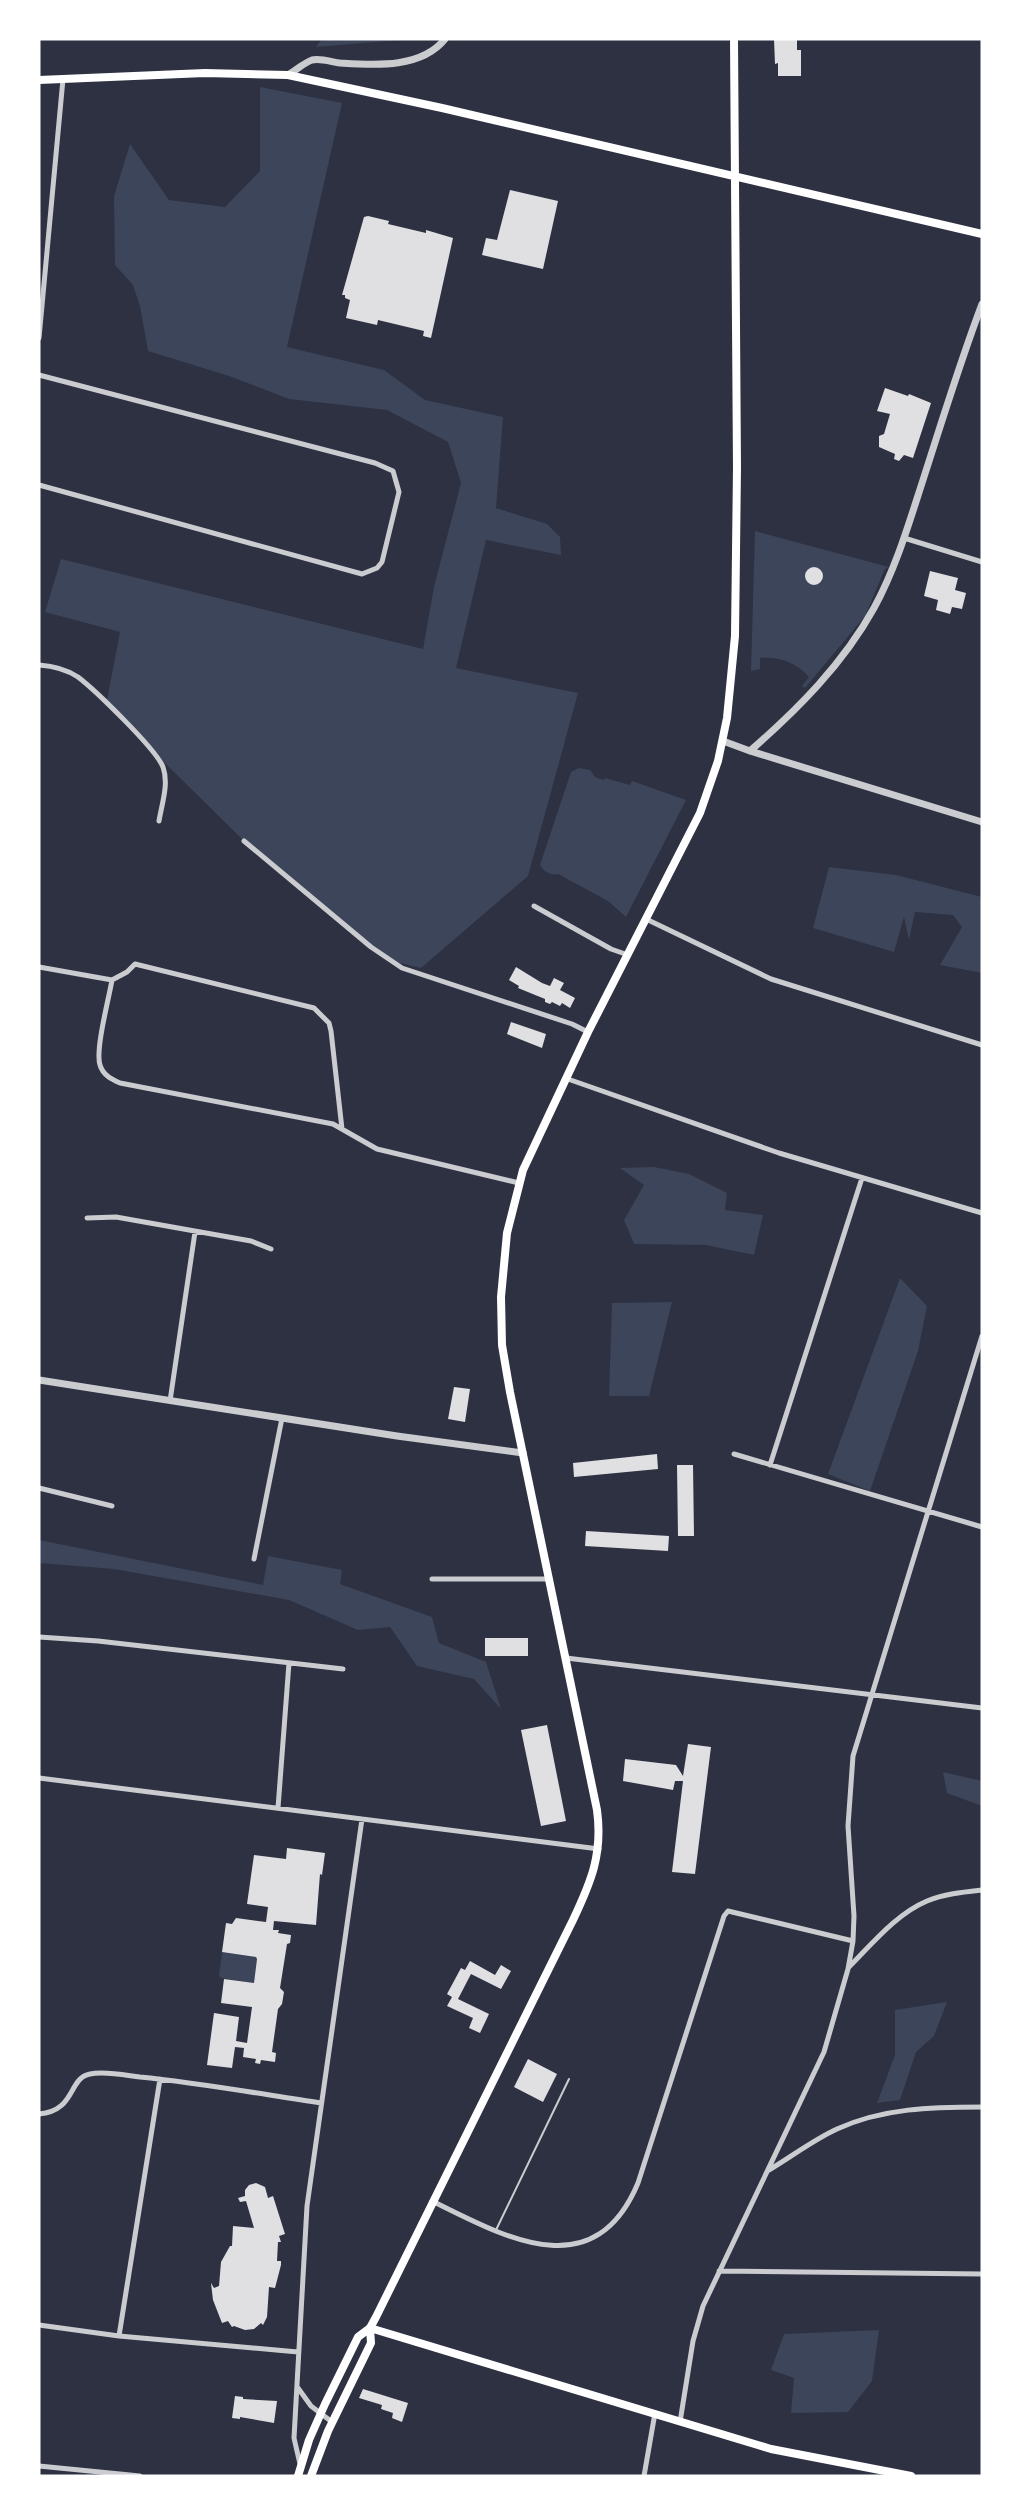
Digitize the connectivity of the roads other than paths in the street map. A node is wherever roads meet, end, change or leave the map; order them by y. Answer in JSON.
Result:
{"nodes":[{"id":1,"x":445,"y":39,"type":"edge"},
{"id":2,"x":734,"y":39,"type":"edge"},
{"id":3,"x":288,"y":75,"type":"junction"},
{"id":4,"x":63,"y":79,"type":"junction"},
{"id":5,"x":39,"y":80,"type":"edge"},
{"id":6,"x":735,"y":176,"type":"junction"},
{"id":7,"x":982,"y":234,"type":"edge"},
{"id":8,"x":982,"y":304,"type":"edge"},
{"id":9,"x":39,"y":338,"type":"edge"},
{"id":10,"x":39,"y":375,"type":"edge"},
{"id":11,"x":39,"y":485,"type":"edge"},
{"id":12,"x":904,"y":538,"type":"junction"},
{"id":13,"x":982,"y":562,"type":"edge"},
{"id":14,"x":39,"y":665,"type":"edge"},
{"id":15,"x":723,"y":741,"type":"junction"},
{"id":16,"x":750,"y":751,"type":"junction"},
{"id":17,"x":159,"y":821,"type":"dead end"},
{"id":18,"x":982,"y":822,"type":"edge"},
{"id":19,"x":244,"y":841,"type":"dead end"},
{"id":20,"x":534,"y":906,"type":"dead end"},
{"id":21,"x":646,"y":919,"type":"junction"},
{"id":22,"x":628,"y":955,"type":"junction"},
{"id":23,"x":39,"y":967,"type":"edge"},
{"id":24,"x":112,"y":980,"type":"junction"},
{"id":25,"x":588,"y":1032,"type":"junction"},
{"id":26,"x":982,"y":1045,"type":"edge"},
{"id":27,"x":565,"y":1078,"type":"junction"},
{"id":28,"x":342,"y":1129,"type":"junction"},
{"id":29,"x":862,"y":1178,"type":"junction"},
{"id":30,"x":519,"y":1183,"type":"junction"},
{"id":31,"x":982,"y":1213,"type":"edge"},
{"id":32,"x":87,"y":1218,"type":"dead end"},
{"id":33,"x":195,"y":1232,"type":"junction"},
{"id":34,"x":271,"y":1249,"type":"dead end"},
{"id":35,"x":982,"y":1336,"type":"edge"},
{"id":36,"x":39,"y":1380,"type":"edge"},
{"id":37,"x":170,"y":1401,"type":"junction"},
{"id":38,"x":282,"y":1418,"type":"junction"},
{"id":39,"x":522,"y":1453,"type":"junction"},
{"id":40,"x":734,"y":1454,"type":"dead end"},
{"id":41,"x":770,"y":1465,"type":"junction"},
{"id":42,"x":39,"y":1488,"type":"edge"},
{"id":43,"x":112,"y":1506,"type":"dead end"},
{"id":44,"x":928,"y":1510,"type":"junction"},
{"id":45,"x":982,"y":1527,"type":"edge"},
{"id":46,"x":254,"y":1559,"type":"dead end"},
{"id":47,"x":432,"y":1579,"type":"dead end"},
{"id":48,"x":549,"y":1579,"type":"junction"},
{"id":49,"x":39,"y":1637,"type":"edge"},
{"id":50,"x":566,"y":1658,"type":"junction"},
{"id":51,"x":289,"y":1663,"type":"junction"},
{"id":52,"x":343,"y":1669,"type":"dead end"},
{"id":53,"x":871,"y":1693,"type":"junction"},
{"id":54,"x":982,"y":1707,"type":"edge"},
{"id":55,"x":39,"y":1778,"type":"edge"},
{"id":56,"x":278,"y":1808,"type":"junction"},
{"id":57,"x":362,"y":1819,"type":"junction"},
{"id":58,"x":598,"y":1849,"type":"junction"},
{"id":59,"x":982,"y":1890,"type":"edge"},
{"id":60,"x":853,"y":1941,"type":"junction"},
{"id":61,"x":848,"y":1969,"type":"junction"},
{"id":62,"x":160,"y":2079,"type":"junction"},
{"id":63,"x":569,"y":2079,"type":"dead end"},
{"id":64,"x":321,"y":2103,"type":"junction"},
{"id":65,"x":982,"y":2107,"type":"edge"},
{"id":66,"x":39,"y":2114,"type":"edge"},
{"id":67,"x":768,"y":2171,"type":"junction"},
{"id":68,"x":432,"y":2201,"type":"junction"},
{"id":69,"x":496,"y":2230,"type":"junction"},
{"id":70,"x":719,"y":2271,"type":"junction"},
{"id":71,"x":982,"y":2274,"type":"edge"},
{"id":72,"x":39,"y":2325,"type":"edge"},
{"id":73,"x":370,"y":2328,"type":"junction"},
{"id":74,"x":119,"y":2336,"type":"junction"},
{"id":75,"x":298,"y":2352,"type":"junction"},
{"id":76,"x":297,"y":2387,"type":"junction"},
{"id":77,"x":320,"y":2413,"type":"junction"},
{"id":78,"x":654,"y":2413,"type":"junction"},
{"id":79,"x":332,"y":2422,"type":"junction"},
{"id":80,"x":680,"y":2422,"type":"junction"},
{"id":81,"x":39,"y":2466,"type":"edge"},
{"id":82,"x":300,"y":2466,"type":"junction"},
{"id":83,"x":140,"y":2476,"type":"edge"},
{"id":84,"x":298,"y":2476,"type":"edge"},
{"id":85,"x":311,"y":2476,"type":"edge"},
{"id":86,"x":644,"y":2476,"type":"edge"},
{"id":87,"x":911,"y":2476,"type":"edge"}],
"edges":[{"from":1,"to":3,"type":"street"},
{"from":2,"to":6,"type":"main road"},
{"from":3,"to":4,"type":"main road"},
{"from":3,"to":6,"type":"main road"},
{"from":4,"to":5,"type":"main road"},
{"from":4,"to":9,"type":"street"},
{"from":6,"to":7,"type":"main road"},
{"from":6,"to":15,"type":"main road"},
{"from":8,"to":12,"type":"street"},
{"from":10,"to":11,"type":"street"},
{"from":12,"to":13,"type":"street"},
{"from":12,"to":16,"type":"street"},
{"from":14,"to":17,"type":"street"},
{"from":15,"to":16,"type":"street"},
{"from":15,"to":21,"type":"main road"},
{"from":16,"to":18,"type":"street"},
{"from":19,"to":25,"type":"street"},
{"from":20,"to":22,"type":"street"},
{"from":21,"to":22,"type":"main road"},
{"from":21,"to":26,"type":"street"},
{"from":22,"to":25,"type":"main road"},
{"from":23,"to":24,"type":"street"},
{"from":24,"to":28,"type":"street"},
{"from":24,"to":28,"type":"street"},
{"from":25,"to":27,"type":"main road"},
{"from":27,"to":29,"type":"street"},
{"from":27,"to":30,"type":"main road"},
{"from":28,"to":30,"type":"street"},
{"from":29,"to":31,"type":"street"},
{"from":29,"to":41,"type":"street"},
{"from":30,"to":39,"type":"main road"},
{"from":32,"to":33,"type":"street"},
{"from":33,"to":34,"type":"street"},
{"from":33,"to":37,"type":"street"},
{"from":35,"to":44,"type":"street"},
{"from":36,"to":37,"type":"street"},
{"from":37,"to":38,"type":"street"},
{"from":38,"to":39,"type":"street"},
{"from":38,"to":46,"type":"street"},
{"from":39,"to":48,"type":"main road"},
{"from":40,"to":41,"type":"street"},
{"from":41,"to":44,"type":"street"},
{"from":42,"to":43,"type":"street"},
{"from":44,"to":45,"type":"street"},
{"from":44,"to":53,"type":"street"},
{"from":47,"to":48,"type":"street"},
{"from":48,"to":50,"type":"main road"},
{"from":49,"to":51,"type":"street"},
{"from":50,"to":53,"type":"street"},
{"from":50,"to":58,"type":"main road"},
{"from":51,"to":52,"type":"street"},
{"from":51,"to":56,"type":"street"},
{"from":53,"to":54,"type":"street"},
{"from":53,"to":60,"type":"street"},
{"from":55,"to":56,"type":"street"},
{"from":56,"to":57,"type":"street"},
{"from":57,"to":58,"type":"street"},
{"from":57,"to":64,"type":"street"},
{"from":58,"to":68,"type":"main road"},
{"from":59,"to":61,"type":"street"},
{"from":60,"to":61,"type":"street"},
{"from":60,"to":69,"type":"street"},
{"from":61,"to":67,"type":"street"},
{"from":62,"to":64,"type":"street"},
{"from":62,"to":66,"type":"street"},
{"from":62,"to":74,"type":"street"},
{"from":63,"to":69,"type":"lane"},
{"from":64,"to":75,"type":"street"},
{"from":65,"to":67,"type":"street"},
{"from":67,"to":70,"type":"street"},
{"from":68,"to":69,"type":"street"},
{"from":68,"to":73,"type":"main road"},
{"from":70,"to":71,"type":"street"},
{"from":70,"to":80,"type":"street"},
{"from":72,"to":74,"type":"street"},
{"from":73,"to":77,"type":"main road"},
{"from":73,"to":78,"type":"main road"},
{"from":73,"to":79,"type":"main road"},
{"from":74,"to":75,"type":"street"},
{"from":75,"to":76,"type":"street"},
{"from":76,"to":77,"type":"street"},
{"from":76,"to":82,"type":"street"},
{"from":77,"to":79,"type":"street"},
{"from":77,"to":82,"type":"main road"},
{"from":78,"to":80,"type":"main road"},
{"from":78,"to":86,"type":"street"},
{"from":79,"to":85,"type":"main road"},
{"from":80,"to":87,"type":"main road"},
{"from":81,"to":83,"type":"street"},
{"from":82,"to":84,"type":"main road"}]}
